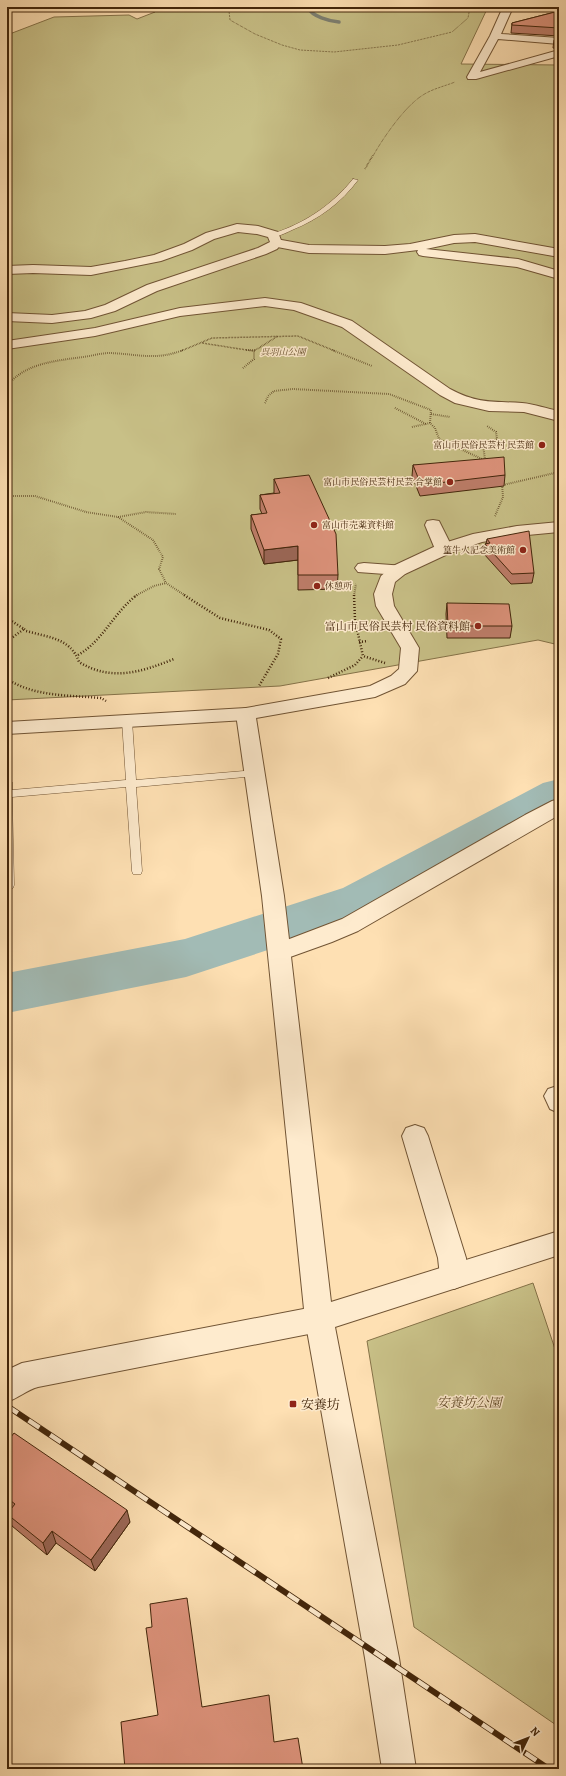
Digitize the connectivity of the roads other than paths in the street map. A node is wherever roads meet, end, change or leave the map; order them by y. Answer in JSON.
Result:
{"nodes":[{"id":1,"x":508,"y":7,"type":"edge"},
{"id":2,"x":495,"y":36,"type":"junction"},
{"id":3,"x":559,"y":41,"type":"edge"},
{"id":4,"x":559,"y":53,"type":"edge"},
{"id":5,"x":356,"y":180,"type":"road end"},
{"id":6,"x":275,"y":239,"type":"junction"},
{"id":7,"x":410,"y":248,"type":"junction"},
{"id":8,"x":559,"y":253,"type":"edge"},
{"id":9,"x":7,"y":270,"type":"edge"},
{"id":10,"x":559,"y":275,"type":"edge"},
{"id":11,"x":7,"y":317,"type":"edge"},
{"id":12,"x":7,"y":345,"type":"edge"},
{"id":13,"x":559,"y":416,"type":"edge"},
{"id":14,"x":433,"y":525,"type":"dead end"},
{"id":15,"x":559,"y":527,"type":"edge"},
{"id":16,"x":444,"y":548,"type":"junction"},
{"id":17,"x":364,"y":568,"type":"dead end"},
{"id":18,"x":399,"y":570,"type":"junction"},
{"id":19,"x":246,"y":714,"type":"junction"},
{"id":20,"x":127,"y":721,"type":"junction"},
{"id":21,"x":7,"y":728,"type":"edge"},
{"id":22,"x":256,"y":774,"type":"junction"},
{"id":23,"x":7,"y":782,"type":"edge"},
{"id":24,"x":132,"y":784,"type":"junction"},
{"id":25,"x":7,"y":794,"type":"edge"},
{"id":26,"x":559,"y":806,"type":"edge"},
{"id":27,"x":137,"y":871,"type":"dead end"},
{"id":28,"x":9,"y":884,"type":"dead end"},
{"id":29,"x":280,"y":952,"type":"junction"},
{"id":30,"x":414,"y":1136,"type":"dead end"},
{"id":31,"x":559,"y":1243,"type":"edge"},
{"id":32,"x":454,"y":1276,"type":"junction"},
{"id":33,"x":319,"y":1319,"type":"junction"},
{"id":34,"x":7,"y":1388,"type":"edge"},
{"id":35,"x":399,"y":1769,"type":"edge"}],
"edges":[{"from":1,"to":2,"type":"street"},
{"from":2,"to":3,"type":"street"},
{"from":2,"to":4,"type":"street"},
{"from":5,"to":6,"type":"lane"},
{"from":6,"to":7,"type":"street"},
{"from":6,"to":9,"type":"street"},
{"from":6,"to":11,"type":"street"},
{"from":7,"to":8,"type":"street"},
{"from":7,"to":10,"type":"street"},
{"from":12,"to":13,"type":"street"},
{"from":14,"to":16,"type":"street"},
{"from":15,"to":16,"type":"street"},
{"from":16,"to":18,"type":"street"},
{"from":17,"to":18,"type":"street"},
{"from":18,"to":19,"type":"street"},
{"from":19,"to":20,"type":"street"},
{"from":19,"to":22,"type":"street"},
{"from":20,"to":21,"type":"street"},
{"from":20,"to":24,"type":"lane"},
{"from":22,"to":24,"type":"lane"},
{"from":22,"to":29,"type":"street"},
{"from":23,"to":25,"type":"lane"},
{"from":24,"to":25,"type":"lane"},
{"from":24,"to":27,"type":"lane"},
{"from":25,"to":28,"type":"lane"},
{"from":26,"to":29,"type":"street"},
{"from":29,"to":33,"type":"street"},
{"from":30,"to":32,"type":"street"},
{"from":31,"to":32,"type":"street"},
{"from":32,"to":33,"type":"street"},
{"from":33,"to":34,"type":"street"},
{"from":33,"to":35,"type":"street"}]}
